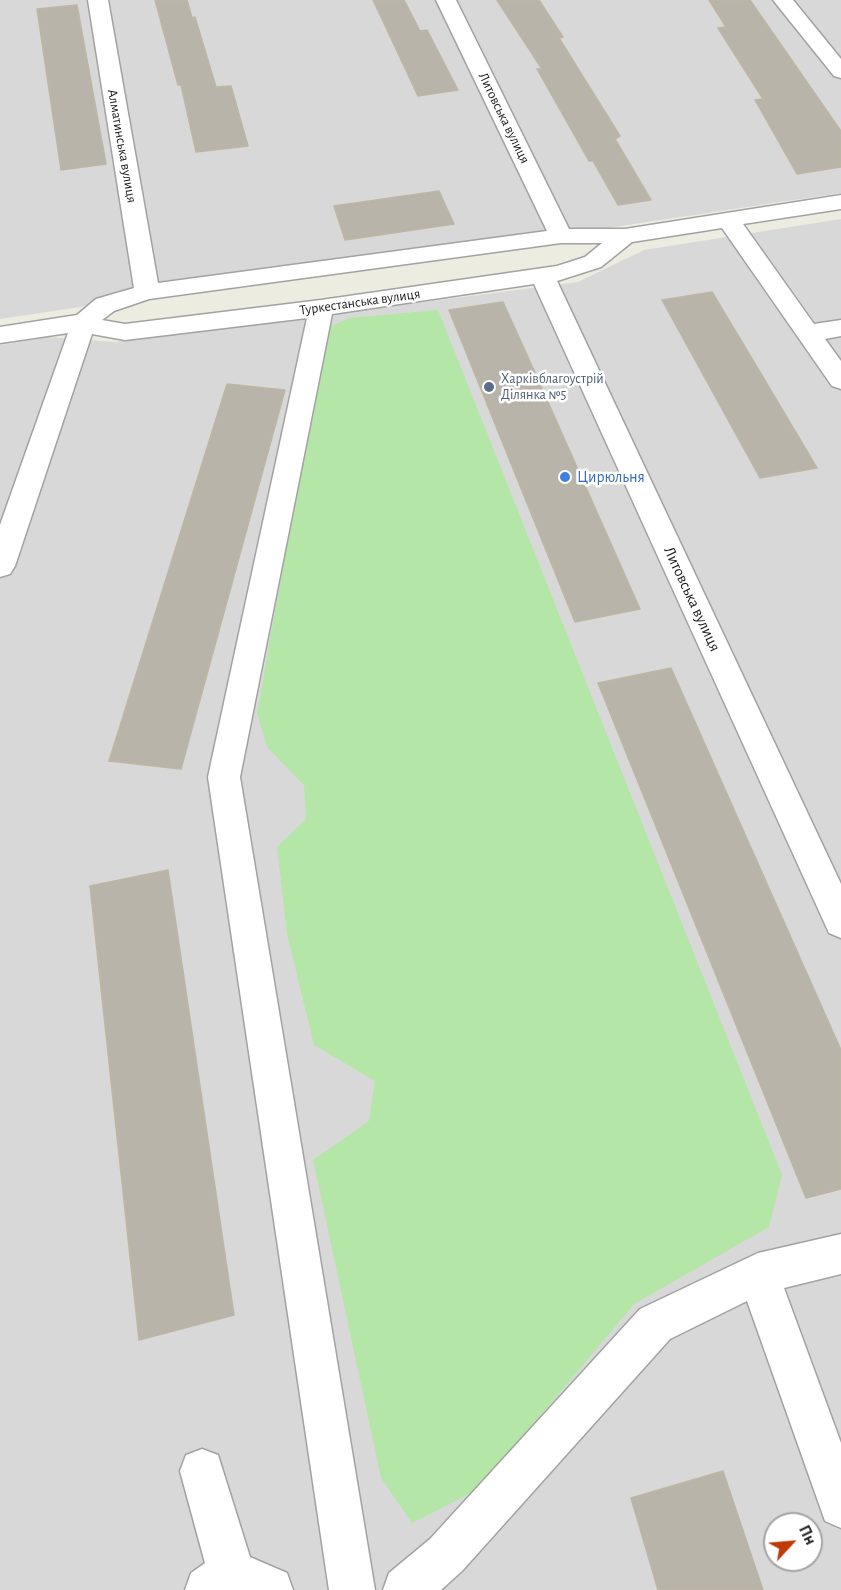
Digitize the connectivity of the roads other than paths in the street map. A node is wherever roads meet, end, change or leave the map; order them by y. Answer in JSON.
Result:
{"nodes":[{"id":1,"x":98,"y":0,"type":"edge"},
{"id":2,"x":446,"y":0,"type":"edge"},
{"id":3,"x":783,"y":0,"type":"edge"},
{"id":4,"x":830,"y":29,"type":"dead end"},
{"id":5,"x":808,"y":32,"type":"junction"},
{"id":6,"x":841,"y":72,"type":"edge"},
{"id":7,"x":841,"y":201,"type":"edge"},
{"id":8,"x":727,"y":219,"type":"junction"},
{"id":9,"x":561,"y":236,"type":"junction"},
{"id":10,"x":625,"y":236,"type":"junction"},
{"id":11,"x":542,"y":275,"type":"junction"},
{"id":12,"x":147,"y":292,"type":"junction"},
{"id":13,"x":321,"y":308,"type":"junction"},
{"id":14,"x":84,"y":322,"type":"junction"},
{"id":15,"x":841,"y":328,"type":"edge"},
{"id":16,"x":808,"y":333,"type":"junction"},
{"id":17,"x":0,"y":335,"type":"edge"},
{"id":18,"x":841,"y":380,"type":"edge"},
{"id":19,"x":0,"y":566,"type":"edge"},
{"id":20,"x":841,"y":922,"type":"edge"},
{"id":21,"x":841,"y":1254,"type":"edge"},
{"id":22,"x":758,"y":1274,"type":"junction"},
{"id":23,"x":202,"y":1471,"type":"dead end"},
{"id":24,"x":841,"y":1505,"type":"edge"},
{"id":25,"x":236,"y":1584,"type":"edge"},
{"id":26,"x":352,"y":1590,"type":"edge"},
{"id":27,"x":406,"y":1590,"type":"edge"}],
"edges":[{"from":1,"to":12,"type":"street","name":"Алматинська вулиця"},
{"from":2,"to":9,"type":"street","name":"Литовська вулиця"},
{"from":3,"to":5,"type":"street"},
{"from":4,"to":5,"type":"street"},
{"from":5,"to":6,"type":"street"},
{"from":7,"to":8,"type":"street","name":"Туркестанська вулиця"},
{"from":8,"to":10,"type":"street","name":"Туркестанська вулиця"},
{"from":8,"to":16,"type":"street"},
{"from":9,"to":10,"type":"street","name":"Туркестанська вулиця"},
{"from":9,"to":12,"type":"street","name":"Туркестанська вулиця"},
{"from":10,"to":11,"type":"street","name":"Туркестанська вулиця"},
{"from":11,"to":13,"type":"street","name":"Туркестанська вулиця"},
{"from":11,"to":20,"type":"street","name":"Литовська вулиця"},
{"from":12,"to":14,"type":"street","name":"Туркестанська вулиця"},
{"from":13,"to":14,"type":"street","name":"Туркестанська вулиця"},
{"from":13,"to":26,"type":"street"},
{"from":14,"to":17,"type":"street","name":"Туркестанська вулиця"},
{"from":14,"to":19,"type":"street"},
{"from":15,"to":16,"type":"street"},
{"from":16,"to":18,"type":"street"},
{"from":21,"to":22,"type":"street"},
{"from":22,"to":24,"type":"street"},
{"from":22,"to":27,"type":"street"},
{"from":23,"to":25,"type":"street"}]}
